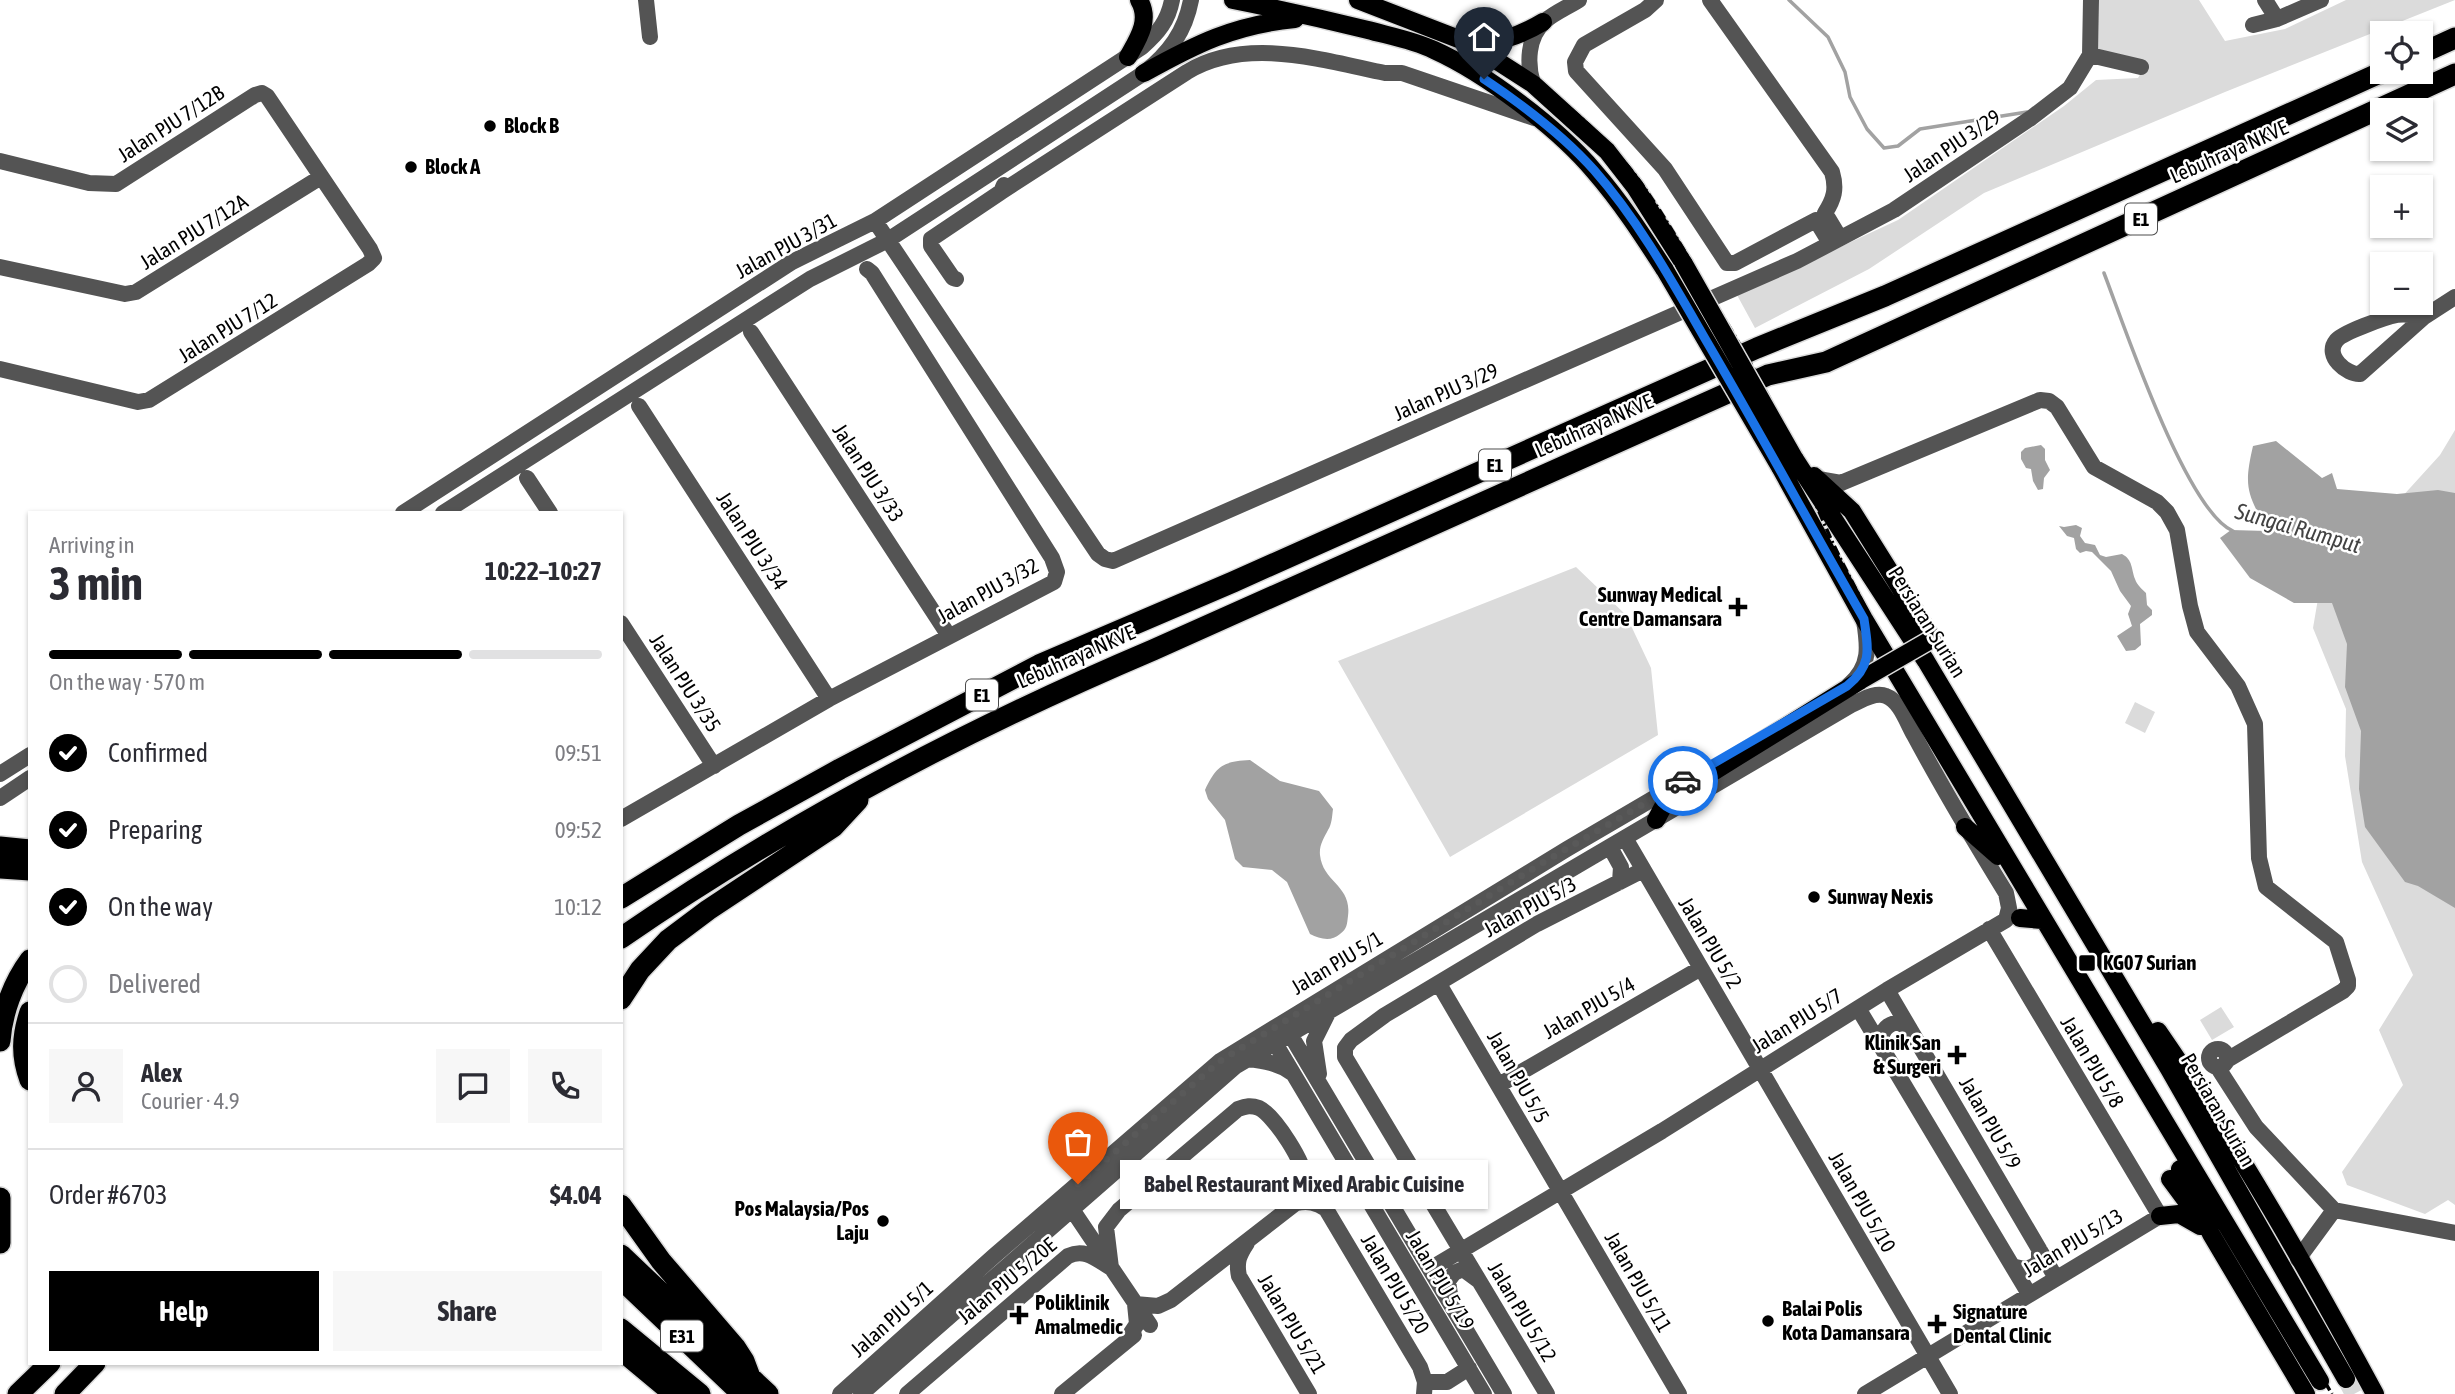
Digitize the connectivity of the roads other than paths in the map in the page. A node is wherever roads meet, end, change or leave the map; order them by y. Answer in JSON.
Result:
{"nodes":[{"id":1,"x":646,"y":0,"type":"edge"},
{"id":2,"x":1139,"y":0,"type":"edge"},
{"id":3,"x":1172,"y":0,"type":"edge"},
{"id":4,"x":1191,"y":0,"type":"edge"},
{"id":5,"x":1233,"y":0,"type":"edge"},
{"id":6,"x":1290,"y":0,"type":"edge"},
{"id":7,"x":1357,"y":0,"type":"edge"},
{"id":8,"x":1578,"y":0,"type":"edge"},
{"id":9,"x":1657,"y":0,"type":"edge"},
{"id":10,"x":1710,"y":0,"type":"edge"},
{"id":11,"x":2091,"y":0,"type":"edge"},
{"id":12,"x":2265,"y":0,"type":"edge"},
{"id":13,"x":2321,"y":0,"type":"edge"},
{"id":14,"x":1316,"y":17,"type":"junction"},
{"id":15,"x":2277,"y":19,"type":"junction"},
{"id":16,"x":1543,"y":22,"type":"junction"},
{"id":17,"x":2253,"y":25,"type":"dead end"},
{"id":18,"x":650,"y":37,"type":"dead end"},
{"id":19,"x":2455,"y":37,"type":"edge"},
{"id":20,"x":1469,"y":43,"type":"junction"},
{"id":21,"x":2433,"y":48,"type":"edge"},
{"id":22,"x":2090,"y":55,"type":"junction"},
{"id":23,"x":1128,"y":57,"type":"junction"},
{"id":24,"x":2141,"y":66,"type":"dead end"},
{"id":25,"x":1144,"y":73,"type":"junction"},
{"id":26,"x":2455,"y":74,"type":"edge"},
{"id":27,"x":2370,"y":77,"type":"edge"},
{"id":28,"x":1526,"y":80,"type":"junction"},
{"id":29,"x":1539,"y":120,"type":"junction"},
{"id":30,"x":0,"y":161,"type":"edge"},
{"id":31,"x":1007,"y":162,"type":"junction"},
{"id":32,"x":321,"y":177,"type":"junction"},
{"id":33,"x":1001,"y":192,"type":"junction"},
{"id":34,"x":875,"y":221,"type":"junction"},
{"id":35,"x":888,"y":240,"type":"junction"},
{"id":36,"x":1835,"y":241,"type":"junction"},
{"id":37,"x":0,"y":268,"type":"edge"},
{"id":38,"x":867,"y":269,"type":"dead end"},
{"id":39,"x":956,"y":279,"type":"dead end"},
{"id":40,"x":2455,"y":297,"type":"edge"},
{"id":41,"x":2424,"y":317,"type":"junction"},
{"id":42,"x":751,"y":332,"type":"dead end"},
{"id":43,"x":0,"y":369,"type":"edge"},
{"id":44,"x":639,"y":406,"type":"dead end"},
{"id":45,"x":1791,"y":463,"type":"junction"},
{"id":46,"x":527,"y":478,"type":"dead end"},
{"id":47,"x":1818,"y":479,"type":"junction"},
{"id":48,"x":406,"y":511,"type":"edge"},
{"id":49,"x":446,"y":511,"type":"edge"},
{"id":50,"x":549,"y":511,"type":"edge"},
{"id":51,"x":1864,"y":619,"type":"junction"},
{"id":52,"x":623,"y":626,"type":"edge"},
{"id":53,"x":949,"y":636,"type":"junction"},
{"id":54,"x":1857,"y":678,"type":"junction"},
{"id":55,"x":829,"y":699,"type":"junction"},
{"id":56,"x":1865,"y":699,"type":"junction"},
{"id":57,"x":28,"y":756,"type":"edge"},
{"id":58,"x":714,"y":766,"type":"junction"},
{"id":59,"x":0,"y":774,"type":"edge"},
{"id":60,"x":28,"y":779,"type":"edge"},
{"id":61,"x":874,"y":783,"type":"junction"},
{"id":62,"x":0,"y":798,"type":"edge"},
{"id":63,"x":623,"y":818,"type":"edge"},
{"id":64,"x":1656,"y":820,"type":"junction"},
{"id":65,"x":1965,"y":827,"type":"junction"},
{"id":66,"x":1625,"y":838,"type":"junction"},
{"id":67,"x":1610,"y":847,"type":"junction"},
{"id":68,"x":0,"y":848,"type":"edge"},
{"id":69,"x":28,"y":850,"type":"edge"},
{"id":70,"x":0,"y":868,"type":"edge"},
{"id":71,"x":2011,"y":868,"type":"junction"},
{"id":72,"x":28,"y":870,"type":"edge"},
{"id":73,"x":1643,"y":870,"type":"junction"},
{"id":74,"x":1620,"y":882,"type":"junction"},
{"id":75,"x":623,"y":897,"type":"edge"},
{"id":76,"x":2042,"y":919,"type":"junction"},
{"id":77,"x":2017,"y":920,"type":"dead end"},
{"id":78,"x":1989,"y":929,"type":"junction"},
{"id":79,"x":623,"y":937,"type":"edge"},
{"id":80,"x":2057,"y":943,"type":"junction"},
{"id":81,"x":2096,"y":947,"type":"junction"},
{"id":82,"x":28,"y":963,"type":"edge"},
{"id":83,"x":1701,"y":968,"type":"junction"},
{"id":84,"x":1439,"y":984,"type":"junction"},
{"id":85,"x":1887,"y":990,"type":"junction"},
{"id":86,"x":623,"y":996,"type":"edge"},
{"id":87,"x":1858,"y":1008,"type":"junction"},
{"id":88,"x":1329,"y":1011,"type":"junction"},
{"id":89,"x":28,"y":1018,"type":"edge"},
{"id":90,"x":1275,"y":1025,"type":"junction"},
{"id":91,"x":1910,"y":1029,"type":"junction"},
{"id":92,"x":1290,"y":1034,"type":"junction"},
{"id":93,"x":0,"y":1041,"type":"edge"},
{"id":94,"x":1275,"y":1043,"type":"junction"},
{"id":95,"x":1880,"y":1044,"type":"junction"},
{"id":96,"x":1247,"y":1059,"type":"junction"},
{"id":97,"x":1760,"y":1069,"type":"junction"},
{"id":98,"x":28,"y":1074,"type":"edge"},
{"id":99,"x":1294,"y":1075,"type":"junction"},
{"id":100,"x":1499,"y":1085,"type":"junction"},
{"id":101,"x":1321,"y":1086,"type":"junction"},
{"id":102,"x":2170,"y":1179,"type":"dead end"},
{"id":103,"x":1561,"y":1191,"type":"junction"},
{"id":104,"x":0,"y":1198,"type":"edge"},
{"id":105,"x":1068,"y":1203,"type":"junction"},
{"id":106,"x":1296,"y":1203,"type":"junction"},
{"id":107,"x":623,"y":1208,"type":"edge"},
{"id":108,"x":2334,"y":1210,"type":"junction"},
{"id":109,"x":2160,"y":1216,"type":"junction"},
{"id":110,"x":2455,"y":1233,"type":"edge"},
{"id":111,"x":2211,"y":1234,"type":"junction"},
{"id":112,"x":1252,"y":1235,"type":"junction"},
{"id":113,"x":0,"y":1243,"type":"edge"},
{"id":114,"x":2039,"y":1249,"type":"junction"},
{"id":115,"x":1461,"y":1251,"type":"junction"},
{"id":116,"x":623,"y":1257,"type":"edge"},
{"id":117,"x":2298,"y":1259,"type":"junction"},
{"id":118,"x":2013,"y":1266,"type":"junction"},
{"id":119,"x":1111,"y":1268,"type":"junction"},
{"id":120,"x":1430,"y":1269,"type":"junction"},
{"id":121,"x":1206,"y":1274,"type":"junction"},
{"id":122,"x":1239,"y":1276,"type":"junction"},
{"id":123,"x":2056,"y":1278,"type":"junction"},
{"id":124,"x":623,"y":1281,"type":"edge"},
{"id":125,"x":1480,"y":1281,"type":"junction"},
{"id":126,"x":623,"y":1288,"type":"edge"},
{"id":127,"x":2029,"y":1294,"type":"junction"},
{"id":128,"x":1171,"y":1300,"type":"junction"},
{"id":129,"x":1135,"y":1304,"type":"junction"},
{"id":130,"x":1452,"y":1307,"type":"junction"},
{"id":131,"x":1150,"y":1325,"type":"junction"},
{"id":132,"x":623,"y":1331,"type":"edge"},
{"id":133,"x":1127,"y":1339,"type":"junction"},
{"id":134,"x":623,"y":1352,"type":"edge"},
{"id":135,"x":1928,"y":1356,"type":"junction"},
{"id":136,"x":49,"y":1365,"type":"edge"},
{"id":137,"x":92,"y":1368,"type":"edge"},
{"id":138,"x":1469,"y":1368,"type":"junction"},
{"id":139,"x":2346,"y":1379,"type":"tunnel mouth"},
{"id":140,"x":2320,"y":1381,"type":"dead end"},
{"id":141,"x":744,"y":1388,"type":"edge"},
{"id":142,"x":1425,"y":1388,"type":"edge"},
{"id":143,"x":2372,"y":1391,"type":"edge"},
{"id":144,"x":18,"y":1394,"type":"edge"},
{"id":145,"x":65,"y":1394,"type":"edge"},
{"id":146,"x":674,"y":1394,"type":"edge"},
{"id":147,"x":700,"y":1394,"type":"edge"},
{"id":148,"x":768,"y":1394,"type":"edge"},
{"id":149,"x":840,"y":1394,"type":"edge"},
{"id":150,"x":861,"y":1394,"type":"edge"},
{"id":151,"x":907,"y":1394,"type":"edge"},
{"id":152,"x":1062,"y":1394,"type":"edge"},
{"id":153,"x":1309,"y":1394,"type":"edge"},
{"id":154,"x":1484,"y":1394,"type":"edge"},
{"id":155,"x":1504,"y":1394,"type":"edge"},
{"id":156,"x":1547,"y":1394,"type":"edge"},
{"id":157,"x":1679,"y":1394,"type":"edge"},
{"id":158,"x":1865,"y":1394,"type":"edge"},
{"id":159,"x":1950,"y":1394,"type":"edge"},
{"id":160,"x":2306,"y":1394,"type":"edge"}],
"edges":[{"from":1,"to":18,"type":"street"},
{"from":2,"to":23,"type":"main road"},
{"from":3,"to":23,"type":"street","name":"Jalan PJU 3/31"},
{"from":4,"to":25,"type":"street","name":"Jalan PJU 3/31"},
{"from":5,"to":14,"type":"main road","name":"Persiaran Surian"},
{"from":6,"to":28,"type":"main road"},
{"from":7,"to":20,"type":"main road","name":"Persiaran Surian"},
{"from":8,"to":16,"type":"street"},
{"from":9,"to":36,"type":"street"},
{"from":10,"to":36,"type":"street"},
{"from":11,"to":22,"type":"street"},
{"from":12,"to":15,"type":"street"},
{"from":13,"to":15,"type":"street"},
{"from":14,"to":25,"type":"main road"},
{"from":14,"to":29,"type":"main road","name":"Persiaran Surian"},
{"from":15,"to":17,"type":"street"},
{"from":16,"to":20,"type":"main road"},
{"from":16,"to":28,"type":"street"},
{"from":19,"to":21,"type":"highway"},
{"from":20,"to":28,"type":"main road","name":"Persiaran Surian"},
{"from":22,"to":24,"type":"street"},
{"from":22,"to":36,"type":"street","name":"Jalan PJU 3/29"},
{"from":23,"to":34,"type":"street","name":"Jalan PJU 3/31"},
{"from":25,"to":31,"type":"street","name":"Jalan PJU 3/31"},
{"from":26,"to":61,"type":"highway","name":"Lebuhraya NKVE","number":"E1"},
{"from":27,"to":75,"type":"highway","name":"Lebuhraya NKVE","number":"E1"},
{"from":28,"to":45,"type":"main road","name":"Persiaran Surian","bridge":true},
{"from":29,"to":33,"type":"street"},
{"from":29,"to":45,"type":"main road","name":"Persiaran Surian","bridge":true},
{"from":30,"to":32,"type":"street","name":"Jalan PJU 7/12B"},
{"from":31,"to":33,"type":"street"},
{"from":31,"to":35,"type":"street","name":"Jalan PJU 3/31"},
{"from":32,"to":37,"type":"street","name":"Jalan PJU 7/12A"},
{"from":32,"to":43,"type":"street","name":"Jalan PJU 7/12"},
{"from":33,"to":39,"type":"street"},
{"from":34,"to":35,"type":"street","name":"Jalan PJU 3/29"},
{"from":34,"to":48,"type":"street","name":"Jalan PJU 3/31"},
{"from":35,"to":36,"type":"street","name":"Jalan PJU 3/29"},
{"from":35,"to":49,"type":"street","name":"Jalan PJU 3/31"},
{"from":38,"to":53,"type":"street","name":"Jalan PJU 3/32"},
{"from":40,"to":41,"type":"street"},
{"from":41,"to":41,"type":"street"},
{"from":42,"to":53,"type":"street","name":"Jalan PJU 3/33"},
{"from":44,"to":55,"type":"street","name":"Jalan PJU 3/34"},
{"from":45,"to":47,"type":"main road"},
{"from":45,"to":51,"type":"main road","name":"Persiaran Surian"},
{"from":45,"to":81,"type":"main road","name":"Persiaran Surian"},
{"from":46,"to":50,"type":"street"},
{"from":47,"to":64,"type":"main road","bridge":true},
{"from":47,"to":108,"type":"street"},
{"from":51,"to":54,"type":"street"},
{"from":51,"to":71,"type":"main road","name":"Persiaran Surian"},
{"from":52,"to":58,"type":"street","name":"Jalan PJU 3/35"},
{"from":53,"to":55,"type":"street","name":"Jalan PJU 3/32"},
{"from":54,"to":56,"type":"street"},
{"from":54,"to":90,"type":"street","name":"Jalan PJU 5/1"},
{"from":55,"to":58,"type":"street","name":"Jalan PJU 3/32"},
{"from":56,"to":64,"type":"street","name":"Jalan PJU 5/1"},
{"from":56,"to":65,"type":"street","name":"Jalan PJU 5/7"},
{"from":57,"to":59,"type":"street"},
{"from":58,"to":63,"type":"street","name":"Jalan PJU 3/32"},
{"from":60,"to":62,"type":"street"},
{"from":61,"to":79,"type":"highway","name":"Lebuhraya NKVE","number":"E1"},
{"from":61,"to":86,"type":"highway"},
{"from":64,"to":66,"type":"street","name":"Jalan PJU 5/1"},
{"from":65,"to":71,"type":"main road"},
{"from":65,"to":78,"type":"street","name":"Jalan PJU 5/7"},
{"from":66,"to":67,"type":"street","name":"Jalan PJU 5/1"},
{"from":66,"to":73,"type":"street","name":"Jalan PJU 5/2"},
{"from":67,"to":74,"type":"street"},
{"from":67,"to":88,"type":"street","name":"Jalan PJU 5/1"},
{"from":68,"to":69,"type":"highway"},
{"from":70,"to":72,"type":"highway"},
{"from":71,"to":76,"type":"main road"},
{"from":73,"to":74,"type":"street","name":"Jalan PJU 5/3"},
{"from":73,"to":83,"type":"street","name":"Jalan PJU 5/2"},
{"from":74,"to":84,"type":"street","name":"Jalan PJU 5/3"},
{"from":76,"to":77,"type":"main road"},
{"from":76,"to":80,"type":"main road"},
{"from":78,"to":85,"type":"street","name":"Jalan PJU 5/7"},
{"from":78,"to":109,"type":"street","name":"Jalan PJU 5/8"},
{"from":80,"to":111,"type":"main road"},
{"from":80,"to":140,"type":"main road"},
{"from":81,"to":117,"type":"main road","name":"Persiaran Surian"},
{"from":81,"to":139,"type":"main road","name":"Persiaran Surian"},
{"from":82,"to":93,"type":"highway"},
{"from":83,"to":97,"type":"street","name":"Jalan PJU 5/2"},
{"from":83,"to":100,"type":"street","name":"Jalan PJU 5/4"},
{"from":84,"to":100,"type":"street","name":"Jalan PJU 5/5"},
{"from":84,"to":115,"type":"street","name":"Jalan PJU 5/3"},
{"from":85,"to":87,"type":"street","name":"Jalan PJU 5/7"},
{"from":85,"to":91,"type":"street","name":"Jalan PJU 5/9"},
{"from":87,"to":95,"type":"street"},
{"from":87,"to":97,"type":"street","name":"Jalan PJU 5/7"},
{"from":88,"to":92,"type":"street","name":"Jalan PJU 5/1"},
{"from":88,"to":101,"type":"street"},
{"from":89,"to":98,"type":"highway"},
{"from":90,"to":92,"type":"street"},
{"from":90,"to":94,"type":"street"},
{"from":90,"to":105,"type":"street","name":"Jalan PJU 5/1"},
{"from":91,"to":95,"type":"street"},
{"from":91,"to":114,"type":"street","name":"Jalan PJU 5/9"},
{"from":92,"to":94,"type":"street","name":"Jalan PJU 5/1"},
{"from":92,"to":101,"type":"street","name":"Jalan PJU 5/19"},
{"from":94,"to":96,"type":"street","name":"Jalan PJU 5/1"},
{"from":94,"to":99,"type":"street","name":"Jalan PJU 5/19"},
{"from":95,"to":118,"type":"street"},
{"from":96,"to":99,"type":"street"},
{"from":96,"to":105,"type":"street","name":"Jalan PJU 5/1"},
{"from":97,"to":103,"type":"street","name":"Jalan PJU 5/7"},
{"from":97,"to":135,"type":"street","name":"Jalan PJU 5/10"},
{"from":99,"to":138,"type":"street","name":"Jalan PJU 5/19"},
{"from":100,"to":103,"type":"street","name":"Jalan PJU 5/5"},
{"from":101,"to":120,"type":"street","name":"Jalan PJU 5/19"},
{"from":102,"to":111,"type":"main road"},
{"from":103,"to":115,"type":"street","name":"Jalan PJU 5/7"},
{"from":103,"to":157,"type":"street","name":"Jalan PJU 5/11"},
{"from":104,"to":113,"type":"highway"},
{"from":105,"to":119,"type":"street"},
{"from":105,"to":149,"type":"street","name":"Jalan PJU 5/1"},
{"from":105,"to":150,"type":"street","name":"Jalan PJU 5/1"},
{"from":106,"to":112,"type":"street"},
{"from":106,"to":119,"type":"street"},
{"from":106,"to":142,"type":"street","name":"Jalan PJU 5/20"},
{"from":107,"to":141,"type":"highway"},
{"from":108,"to":110,"type":"street"},
{"from":108,"to":117,"type":"street"},
{"from":109,"to":111,"type":"main road"},
{"from":109,"to":123,"type":"street","name":"Jalan PJU 5/13"},
{"from":111,"to":160,"type":"main road"},
{"from":112,"to":121,"type":"street"},
{"from":112,"to":122,"type":"street","name":"Jalan PJU 5/21"},
{"from":114,"to":118,"type":"street"},
{"from":114,"to":123,"type":"street","name":"Jalan PJU 5/9"},
{"from":115,"to":120,"type":"street","name":"Jalan PJU 5/7"},
{"from":115,"to":125,"type":"street","name":"Jalan PJU 5/12"},
{"from":116,"to":141,"type":"highway"},
{"from":117,"to":143,"type":"main road","name":"Persiaran Surian"},
{"from":118,"to":127,"type":"street"},
{"from":119,"to":129,"type":"street"},
{"from":119,"to":151,"type":"street","name":"Jalan PJU 5/20E"},
{"from":120,"to":130,"type":"street","name":"Jalan PJU 5/19"},
{"from":121,"to":122,"type":"street","name":"Jalan PJU 5/21"},
{"from":121,"to":128,"type":"street"},
{"from":122,"to":153,"type":"street","name":"Jalan PJU 5/21"},
{"from":123,"to":127,"type":"street","name":"Jalan PJU 5/13"},
{"from":124,"to":141,"type":"highway","number":"E31"},
{"from":125,"to":130,"type":"street"},
{"from":125,"to":156,"type":"street","name":"Jalan PJU 5/12"},
{"from":126,"to":141,"type":"highway"},
{"from":127,"to":135,"type":"street","name":"Jalan PJU 5/13"},
{"from":128,"to":129,"type":"street"},
{"from":128,"to":131,"type":"street"},
{"from":129,"to":131,"type":"street"},
{"from":129,"to":133,"type":"street"},
{"from":130,"to":155,"type":"street","name":"Jalan PJU 5/19"},
{"from":131,"to":133,"type":"street"},
{"from":132,"to":147,"type":"highway"},
{"from":133,"to":152,"type":"street"},
{"from":134,"to":146,"type":"highway","number":"E31"},
{"from":135,"to":158,"type":"street","name":"Jalan PJU 5/13"},
{"from":135,"to":159,"type":"street","name":"Jalan PJU 5/10"},
{"from":136,"to":144,"type":"highway"},
{"from":137,"to":145,"type":"highway"},
{"from":138,"to":142,"type":"street"},
{"from":138,"to":154,"type":"street","name":"Jalan PJU 5/19"},
{"from":141,"to":148,"type":"highway"}]}
